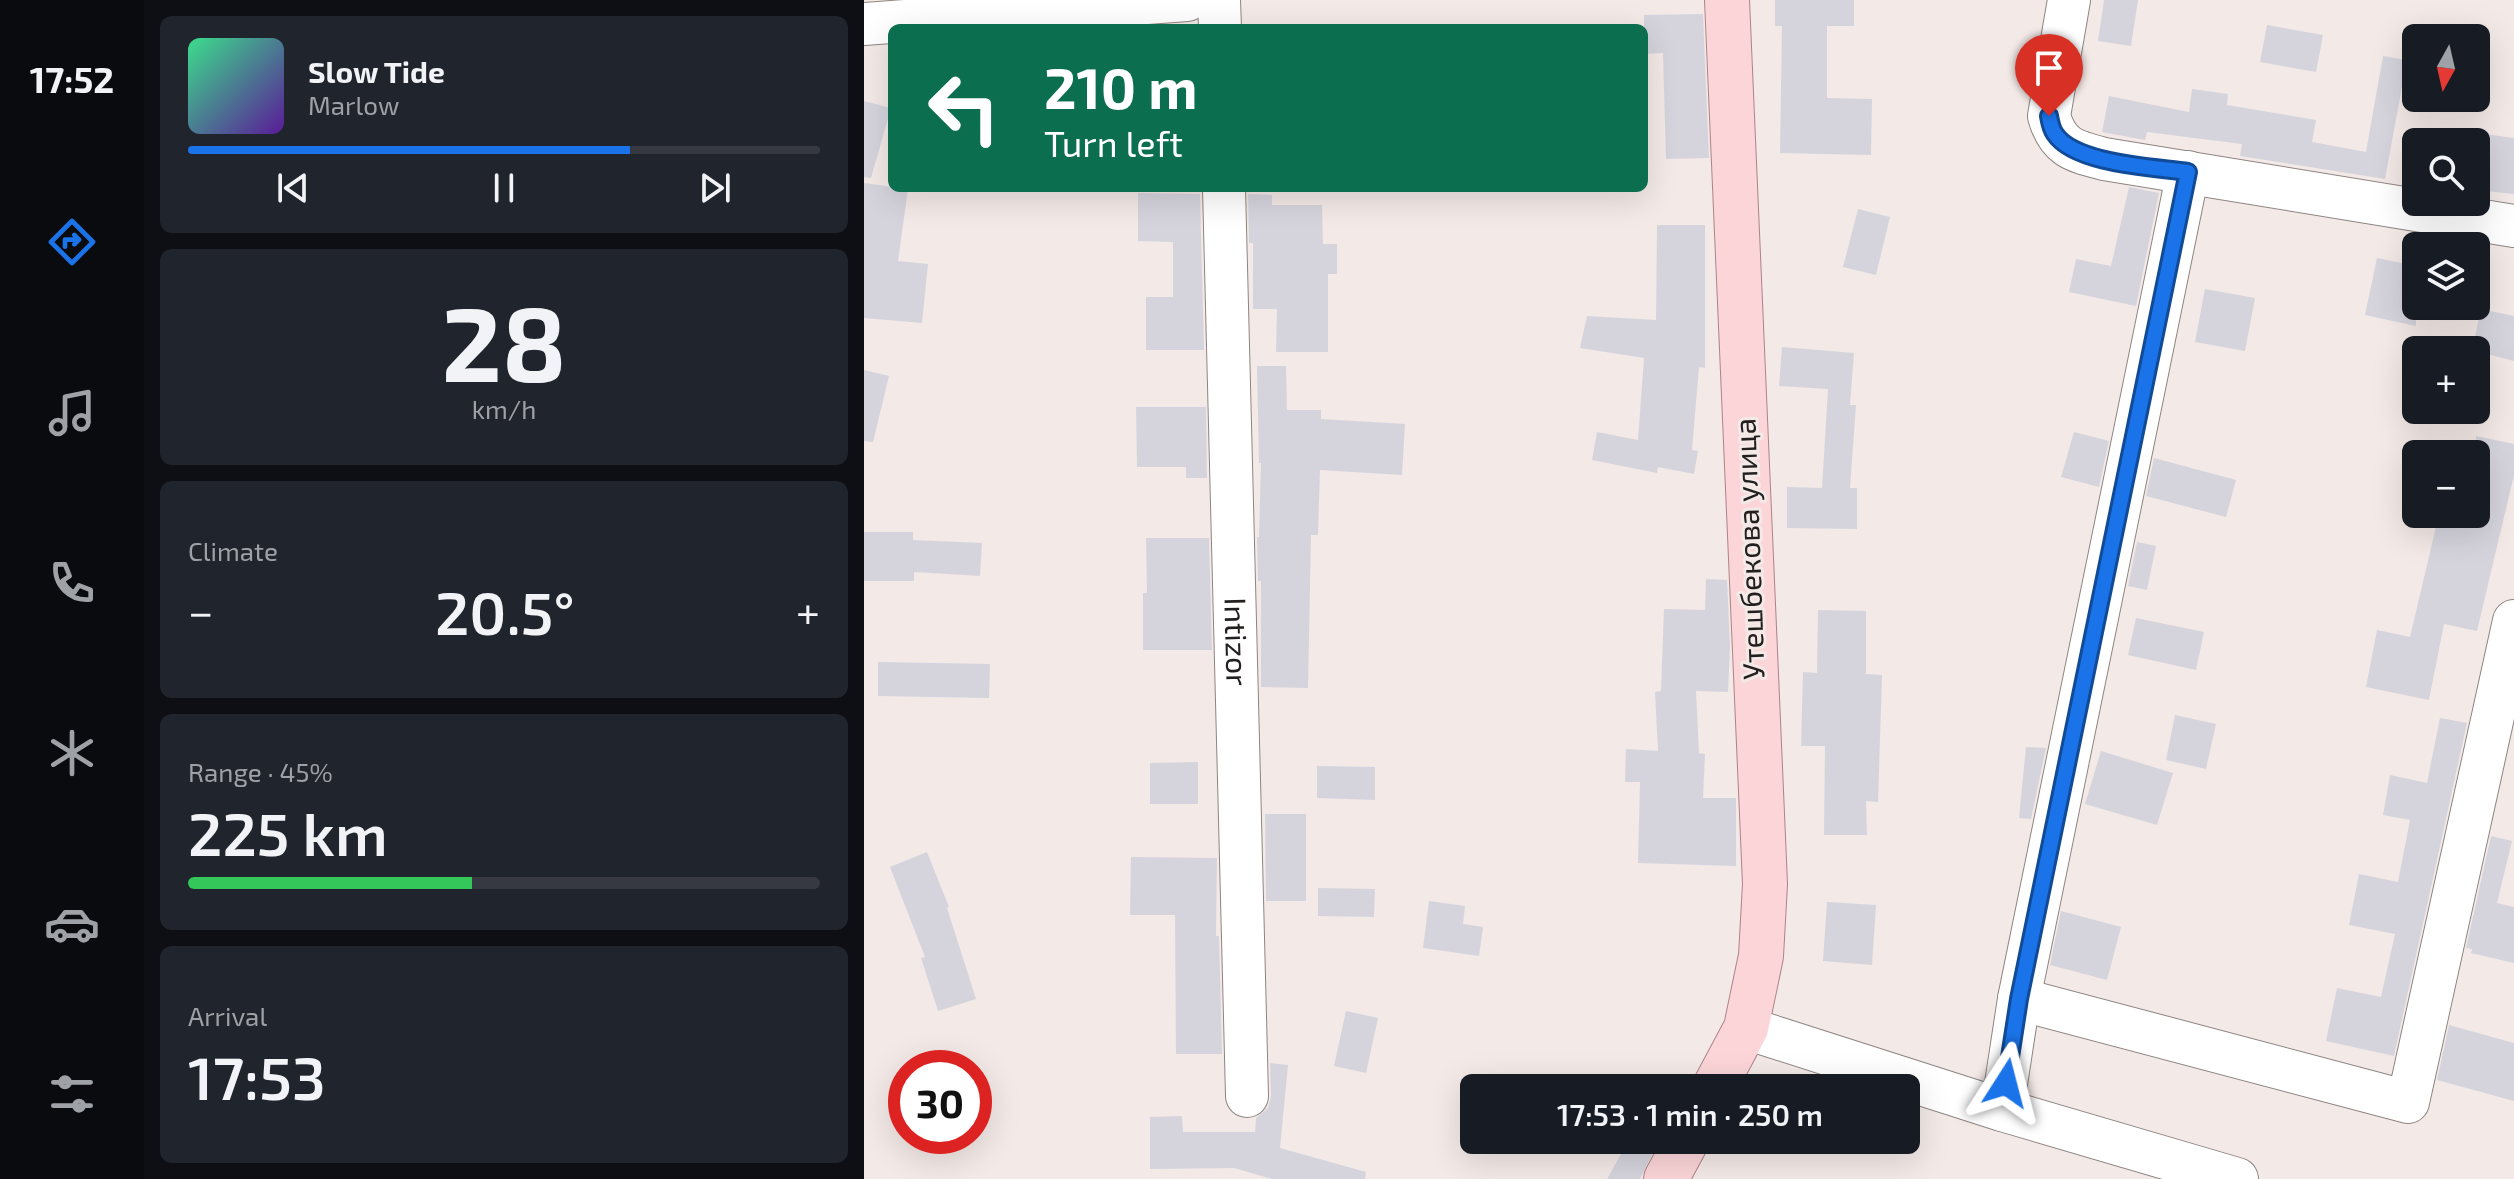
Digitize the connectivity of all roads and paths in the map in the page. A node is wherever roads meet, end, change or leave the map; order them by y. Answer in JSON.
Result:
{"nodes":[{"id":1,"x":1187,"y":0,"type":"edge"},
{"id":2,"x":1219,"y":0,"type":"edge"},
{"id":3,"x":1727,"y":0,"type":"edge"},
{"id":4,"x":2069,"y":0,"type":"edge"},
{"id":5,"x":864,"y":24,"type":"edge"},
{"id":6,"x":1220,"y":24,"type":"edge"},
{"id":7,"x":2188,"y":172,"type":"junction"},
{"id":8,"x":1224,"y":192,"type":"edge"},
{"id":9,"x":2514,"y":226,"type":"edge"},
{"id":10,"x":2514,"y":621,"type":"edge"},
{"id":11,"x":2019,"y":999,"type":"junction"},
{"id":12,"x":1746,"y":1028,"type":"junction"},
{"id":13,"x":1721,"y":1074,"type":"edge"},
{"id":14,"x":1247,"y":1096,"type":"dead end"},
{"id":15,"x":2002,"y":1110,"type":"junction"},
{"id":16,"x":1679,"y":1154,"type":"edge"},
{"id":17,"x":1666,"y":1179,"type":"edge"},
{"id":18,"x":2237,"y":1179,"type":"edge"}],
"edges":[{"from":1,"to":5,"type":"street"},
{"from":2,"to":6,"type":"street"},
{"from":3,"to":12,"type":"main road","name":"Утешбекова улица"},
{"from":4,"to":7,"type":"street"},
{"from":7,"to":9,"type":"street"},
{"from":7,"to":11,"type":"street"},
{"from":8,"to":14,"type":"street","name":"Intizor"},
{"from":10,"to":11,"type":"street"},
{"from":11,"to":15,"type":"street"},
{"from":12,"to":13,"type":"main road","name":"Утешбекова улица"},
{"from":12,"to":15,"type":"street"},
{"from":15,"to":18,"type":"street"},
{"from":16,"to":17,"type":"main road"}]}
